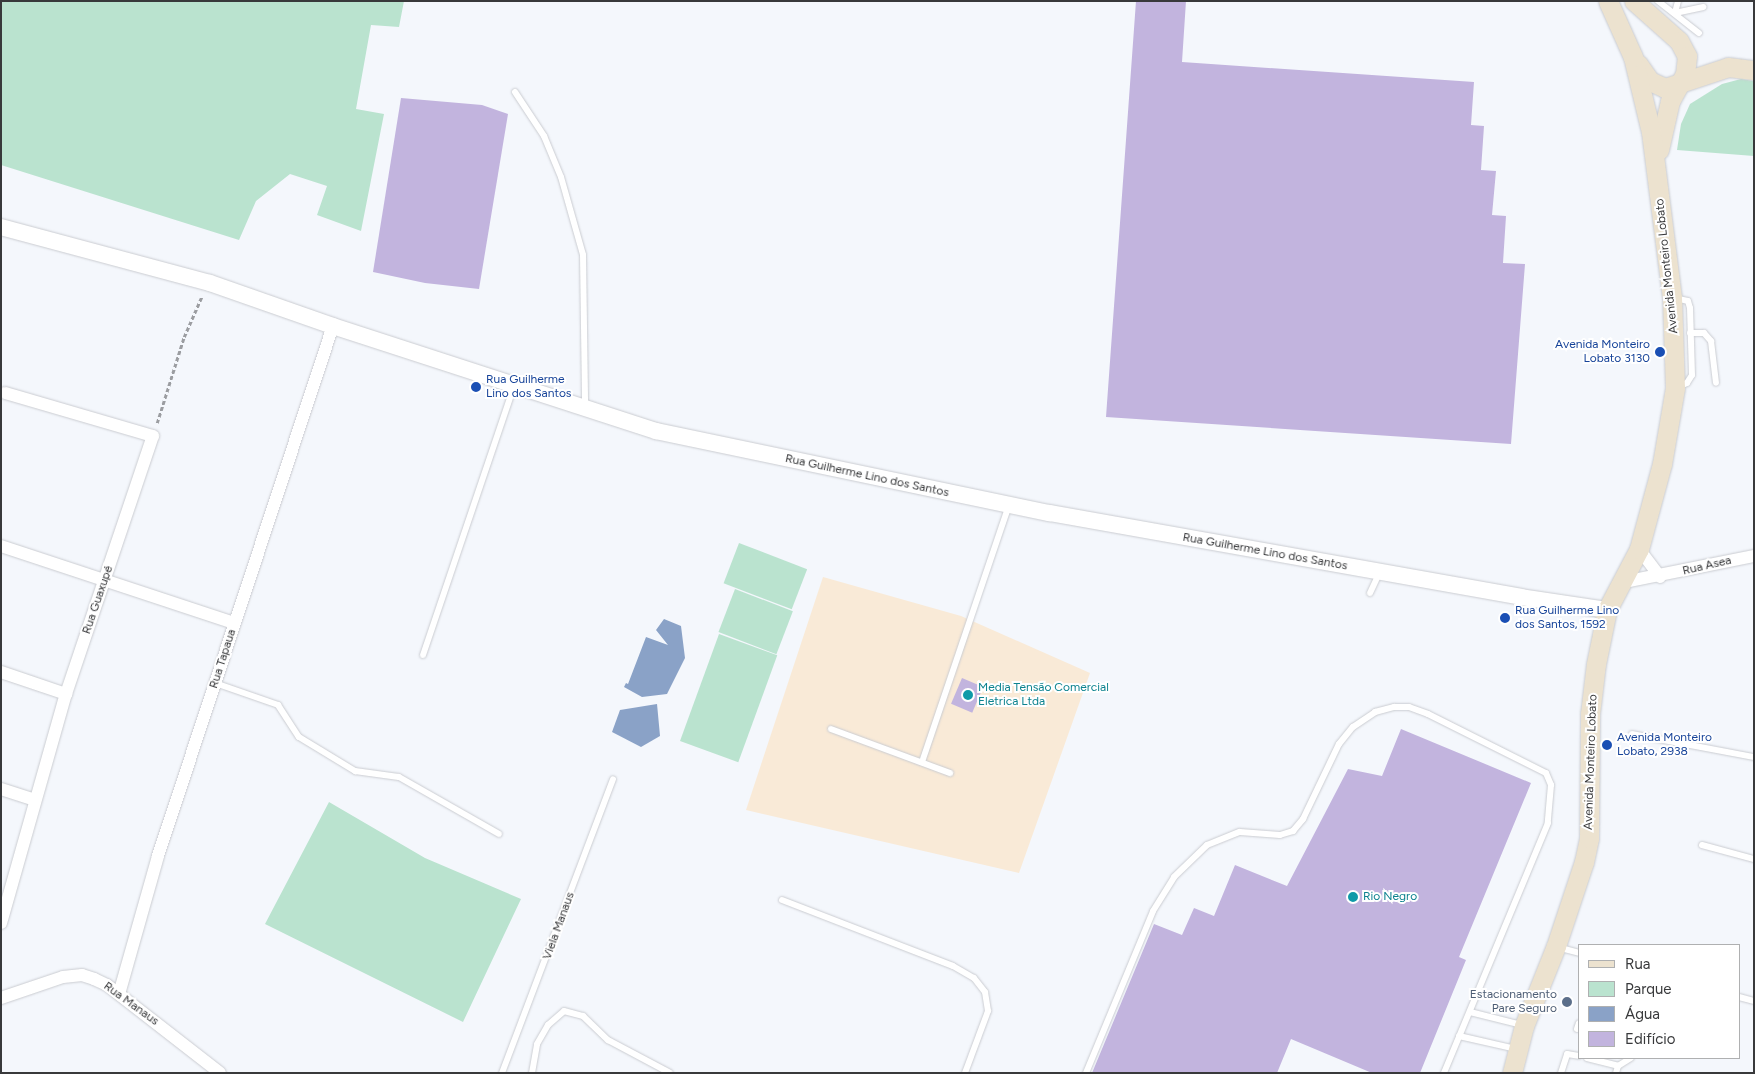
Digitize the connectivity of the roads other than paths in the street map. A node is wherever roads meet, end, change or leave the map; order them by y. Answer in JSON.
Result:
{"nodes":[{"id":1,"x":1608,"y":1,"type":"edge"},
{"id":2,"x":1634,"y":1,"type":"edge"},
{"id":3,"x":1658,"y":1,"type":"edge"},
{"id":4,"x":1678,"y":1,"type":"edge"},
{"id":5,"x":1703,"y":7,"type":"dead end"},
{"id":6,"x":1676,"y":13,"type":"junction"},
{"id":7,"x":1699,"y":33,"type":"dead end"},
{"id":8,"x":1633,"y":57,"type":"junction"},
{"id":9,"x":1754,"y":70,"type":"edge"},
{"id":10,"x":1680,"y":84,"type":"junction"},
{"id":11,"x":515,"y":92,"type":"dead end"},
{"id":12,"x":1658,"y":183,"type":"junction"},
{"id":13,"x":1,"y":227,"type":"edge"},
{"id":14,"x":1672,"y":298,"type":"junction"},
{"id":15,"x":333,"y":326,"type":"junction"},
{"id":16,"x":1690,"y":333,"type":"junction"},
{"id":17,"x":1716,"y":383,"type":"dead end"},
{"id":18,"x":514,"y":384,"type":"junction"},
{"id":19,"x":1675,"y":388,"type":"junction"},
{"id":20,"x":5,"y":393,"type":"dead end"},
{"id":21,"x":585,"y":408,"type":"junction"},
{"id":22,"x":1009,"y":505,"type":"junction"},
{"id":23,"x":1,"y":546,"type":"edge"},
{"id":24,"x":1640,"y":549,"type":"junction"},
{"id":25,"x":1754,"y":556,"type":"edge"},
{"id":26,"x":1380,"y":573,"type":"junction"},
{"id":27,"x":1660,"y":577,"type":"junction"},
{"id":28,"x":105,"y":578,"type":"junction"},
{"id":29,"x":1624,"y":582,"type":"junction"},
{"id":30,"x":1370,"y":593,"type":"dead end"},
{"id":31,"x":1607,"y":610,"type":"junction"},
{"id":32,"x":234,"y":623,"type":"junction"},
{"id":33,"x":423,"y":655,"type":"dead end"},
{"id":34,"x":1,"y":672,"type":"edge"},
{"id":35,"x":215,"y":683,"type":"junction"},
{"id":36,"x":66,"y":694,"type":"junction"},
{"id":37,"x":831,"y":729,"type":"dead end"},
{"id":38,"x":1632,"y":734,"type":"dead end"},
{"id":39,"x":1754,"y":757,"type":"edge"},
{"id":40,"x":922,"y":762,"type":"junction"},
{"id":41,"x":950,"y":773,"type":"dead end"},
{"id":42,"x":613,"y":779,"type":"dead end"},
{"id":43,"x":1,"y":789,"type":"edge"},
{"id":44,"x":34,"y":800,"type":"junction"},
{"id":45,"x":500,"y":834,"type":"dead end"},
{"id":46,"x":1702,"y":845,"type":"dead end"},
{"id":47,"x":1754,"y":859,"type":"edge"},
{"id":48,"x":782,"y":900,"type":"dead end"},
{"id":49,"x":1,"y":923,"type":"edge"},
{"id":50,"x":1556,"y":946,"type":"junction"},
{"id":51,"x":1578,"y":952,"type":"edge"},
{"id":52,"x":119,"y":994,"type":"junction"},
{"id":53,"x":1740,"y":997,"type":"edge"},
{"id":54,"x":1,"y":998,"type":"edge"},
{"id":55,"x":1754,"y":1001,"type":"edge"},
{"id":56,"x":1470,"y":1012,"type":"junction"},
{"id":57,"x":1524,"y":1026,"type":"junction"},
{"id":58,"x":1459,"y":1036,"type":"junction"},
{"id":59,"x":1517,"y":1049,"type":"junction"},
{"id":60,"x":1578,"y":1056,"type":"edge"},
{"id":61,"x":1590,"y":1059,"type":"edge"},
{"id":62,"x":1630,"y":1059,"type":"edge"},
{"id":63,"x":1617,"y":1069,"type":"edge"},
{"id":64,"x":220,"y":1073,"type":"edge"},
{"id":65,"x":502,"y":1073,"type":"edge"},
{"id":66,"x":532,"y":1073,"type":"edge"},
{"id":67,"x":670,"y":1073,"type":"edge"},
{"id":68,"x":965,"y":1073,"type":"edge"},
{"id":69,"x":1086,"y":1073,"type":"edge"},
{"id":70,"x":1444,"y":1073,"type":"edge"},
{"id":71,"x":1512,"y":1073,"type":"edge"},
{"id":72,"x":1562,"y":1073,"type":"edge"}],
"edges":[{"from":1,"to":8,"type":"main road","name":"Avenida Monteiro Lobato"},
{"from":2,"to":10,"type":"main road","name":"Avenida Monteiro Lobato"},
{"from":3,"to":6,"type":"lane"},
{"from":4,"to":6,"type":"lane"},
{"from":5,"to":6,"type":"lane"},
{"from":6,"to":7,"type":"lane"},
{"from":8,"to":10,"type":"main road"},
{"from":8,"to":12,"type":"main road","name":"Avenida Monteiro Lobato"},
{"from":9,"to":10,"type":"main road"},
{"from":10,"to":12,"type":"main road","name":"Avenida Monteiro Lobato"},
{"from":11,"to":21,"type":"lane"},
{"from":12,"to":14,"type":"main road","name":"Avenida Monteiro Lobato"},
{"from":13,"to":15,"type":"street","name":"Rua Guilherme Lino dos Santos"},
{"from":14,"to":16,"type":"lane"},
{"from":14,"to":19,"type":"main road","name":"Avenida Monteiro Lobato"},
{"from":15,"to":18,"type":"street","name":"Rua Guilherme Lino dos Santos"},
{"from":15,"to":32,"type":"street","name":"Rua Tapaua"},
{"from":16,"to":17,"type":"lane"},
{"from":16,"to":19,"type":"lane"},
{"from":18,"to":21,"type":"street","name":"Rua Guilherme Lino dos Santos"},
{"from":18,"to":33,"type":"lane"},
{"from":19,"to":24,"type":"main road","name":"Avenida Monteiro Lobato"},
{"from":20,"to":28,"type":"street","name":"Rua Guaxupé"},
{"from":21,"to":22,"type":"street","name":"Rua Guilherme Lino dos Santos"},
{"from":22,"to":26,"type":"street","name":"Rua Guilherme Lino dos Santos"},
{"from":22,"to":40,"type":"lane"},
{"from":23,"to":28,"type":"street"},
{"from":24,"to":27,"type":"street"},
{"from":24,"to":29,"type":"main road","name":"Avenida Monteiro Lobato"},
{"from":25,"to":27,"type":"street","name":"Rua Asea"},
{"from":26,"to":30,"type":"lane"},
{"from":26,"to":31,"type":"street","name":"Rua Guilherme Lino dos Santos"},
{"from":27,"to":29,"type":"street","name":"Rua Asea"},
{"from":28,"to":32,"type":"street"},
{"from":28,"to":36,"type":"street","name":"Rua Guaxupé"},
{"from":29,"to":31,"type":"main road","name":"Avenida Monteiro Lobato"},
{"from":31,"to":50,"type":"main road","name":"Avenida Monteiro Lobato"},
{"from":32,"to":35,"type":"street","name":"Rua Tapaua"},
{"from":34,"to":36,"type":"street"},
{"from":35,"to":45,"type":"lane"},
{"from":35,"to":52,"type":"street","name":"Rua Tapaua"},
{"from":36,"to":44,"type":"street","name":"Rua Guaxupé"},
{"from":37,"to":40,"type":"lane"},
{"from":38,"to":39,"type":"lane"},
{"from":40,"to":41,"type":"lane"},
{"from":42,"to":65,"type":"lane","name":"Viela Manaus"},
{"from":43,"to":44,"type":"street"},
{"from":44,"to":49,"type":"street","name":"Rua Guaxupé"},
{"from":46,"to":47,"type":"lane"},
{"from":48,"to":68,"type":"lane"},
{"from":50,"to":51,"type":"lane"},
{"from":50,"to":57,"type":"main road","name":"Avenida Monteiro Lobato"},
{"from":52,"to":54,"type":"street","name":"Rua Manaus"},
{"from":52,"to":64,"type":"street","name":"Rua Manaus"},
{"from":53,"to":55,"type":"lane"},
{"from":56,"to":57,"type":"lane"},
{"from":56,"to":58,"type":"lane"},
{"from":56,"to":69,"type":"lane"},
{"from":57,"to":59,"type":"main road","name":"Avenida Monteiro Lobato"},
{"from":58,"to":59,"type":"lane"},
{"from":58,"to":70,"type":"lane"},
{"from":59,"to":71,"type":"main road","name":"Avenida Monteiro Lobato"},
{"from":60,"to":72,"type":"lane"},
{"from":61,"to":63,"type":"lane"},
{"from":62,"to":63,"type":"lane"},
{"from":66,"to":67,"type":"lane"}]}
